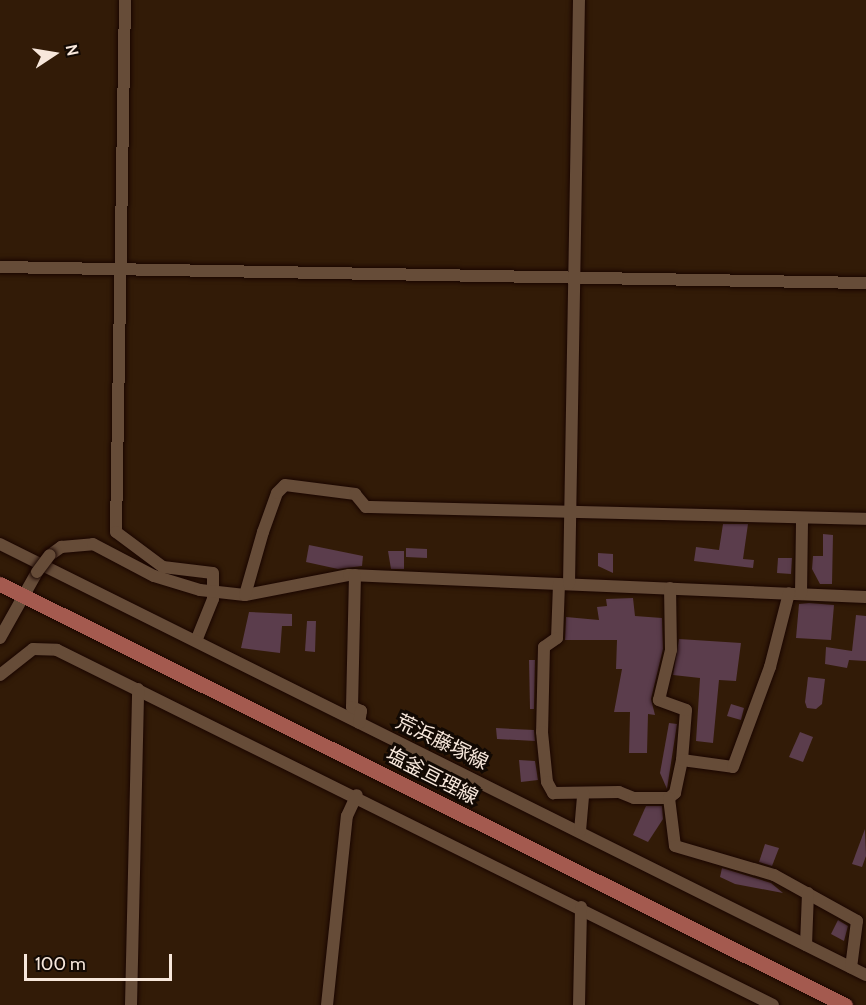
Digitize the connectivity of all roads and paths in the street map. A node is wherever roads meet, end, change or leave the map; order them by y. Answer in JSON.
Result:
{"nodes":[{"id":1,"x":125,"y":0,"type":"edge"},
{"id":2,"x":579,"y":0,"type":"edge"},
{"id":3,"x":0,"y":267,"type":"edge"},
{"id":4,"x":122,"y":269,"type":"junction"},
{"id":5,"x":573,"y":278,"type":"junction"},
{"id":6,"x":866,"y":283,"type":"edge"},
{"id":7,"x":571,"y":514,"type":"junction"},
{"id":8,"x":802,"y":518,"type":"junction"},
{"id":9,"x":866,"y":519,"type":"edge"},
{"id":10,"x":0,"y":544,"type":"edge"},
{"id":11,"x":355,"y":575,"type":"junction"},
{"id":12,"x":0,"y":584,"type":"edge"},
{"id":13,"x":564,"y":584,"type":"junction"},
{"id":14,"x":670,"y":588,"type":"junction"},
{"id":15,"x":214,"y":592,"type":"junction"},
{"id":16,"x":795,"y":593,"type":"junction"},
{"id":17,"x":245,"y":595,"type":"junction"},
{"id":18,"x":26,"y":596,"type":"junction"},
{"id":19,"x":866,"y":597,"type":"edge"},
{"id":20,"x":0,"y":638,"type":"edge"},
{"id":21,"x":196,"y":641,"type":"junction"},
{"id":22,"x":0,"y":675,"type":"edge"},
{"id":23,"x":138,"y":689,"type":"junction"},
{"id":24,"x":359,"y":723,"type":"junction"},
{"id":25,"x":682,"y":760,"type":"junction"},
{"id":26,"x":583,"y":793,"type":"junction"},
{"id":27,"x":357,"y":795,"type":"junction"},
{"id":28,"x":669,"y":798,"type":"junction"},
{"id":29,"x":580,"y":831,"type":"junction"},
{"id":30,"x":808,"y":893,"type":"junction"},
{"id":31,"x":581,"y":907,"type":"junction"},
{"id":32,"x":806,"y":945,"type":"junction"},
{"id":33,"x":851,"y":968,"type":"junction"},
{"id":34,"x":866,"y":975,"type":"edge"},
{"id":35,"x":131,"y":1005,"type":"edge"},
{"id":36,"x":327,"y":1005,"type":"edge"},
{"id":37,"x":579,"y":1005,"type":"edge"},
{"id":38,"x":773,"y":1005,"type":"edge"},
{"id":39,"x":845,"y":1005,"type":"edge"}],
"edges":[{"from":1,"to":4,"type":"street"},
{"from":2,"to":5,"type":"street"},
{"from":3,"to":4,"type":"street"},
{"from":4,"to":5,"type":"street"},
{"from":4,"to":15,"type":"street"},
{"from":5,"to":6,"type":"street"},
{"from":5,"to":7,"type":"street"},
{"from":7,"to":8,"type":"street"},
{"from":7,"to":13,"type":"street"},
{"from":7,"to":17,"type":"street"},
{"from":8,"to":9,"type":"street"},
{"from":8,"to":16,"type":"street"},
{"from":10,"to":21,"type":"street","name":"荒浜藤塚線"},
{"from":11,"to":13,"type":"street"},
{"from":11,"to":17,"type":"street"},
{"from":11,"to":24,"type":"street"},
{"from":12,"to":18,"type":"main road","name":"塩釜亘理線"},
{"from":13,"to":14,"type":"street"},
{"from":13,"to":26,"type":"street"},
{"from":14,"to":16,"type":"street"},
{"from":14,"to":25,"type":"street"},
{"from":15,"to":17,"type":"street"},
{"from":15,"to":18,"type":"street","bridge":true},
{"from":15,"to":21,"type":"street"},
{"from":16,"to":19,"type":"street"},
{"from":16,"to":25,"type":"street"},
{"from":18,"to":20,"type":"street"},
{"from":18,"to":39,"type":"main road","name":"塩釜亘理線"},
{"from":21,"to":24,"type":"street","name":"荒浜藤塚線"},
{"from":22,"to":23,"type":"street"},
{"from":23,"to":27,"type":"street"},
{"from":23,"to":35,"type":"street"},
{"from":24,"to":29,"type":"street","name":"荒浜藤塚線"},
{"from":25,"to":28,"type":"street"},
{"from":26,"to":28,"type":"street"},
{"from":26,"to":29,"type":"street"},
{"from":27,"to":31,"type":"street"},
{"from":27,"to":36,"type":"street"},
{"from":28,"to":30,"type":"street"},
{"from":29,"to":32,"type":"street","name":"荒浜藤塚線"},
{"from":30,"to":32,"type":"street"},
{"from":30,"to":33,"type":"street"},
{"from":31,"to":37,"type":"street"},
{"from":31,"to":38,"type":"street"},
{"from":32,"to":33,"type":"street","name":"荒浜藤塚線"},
{"from":33,"to":34,"type":"street","name":"荒浜藤塚線"}]}
